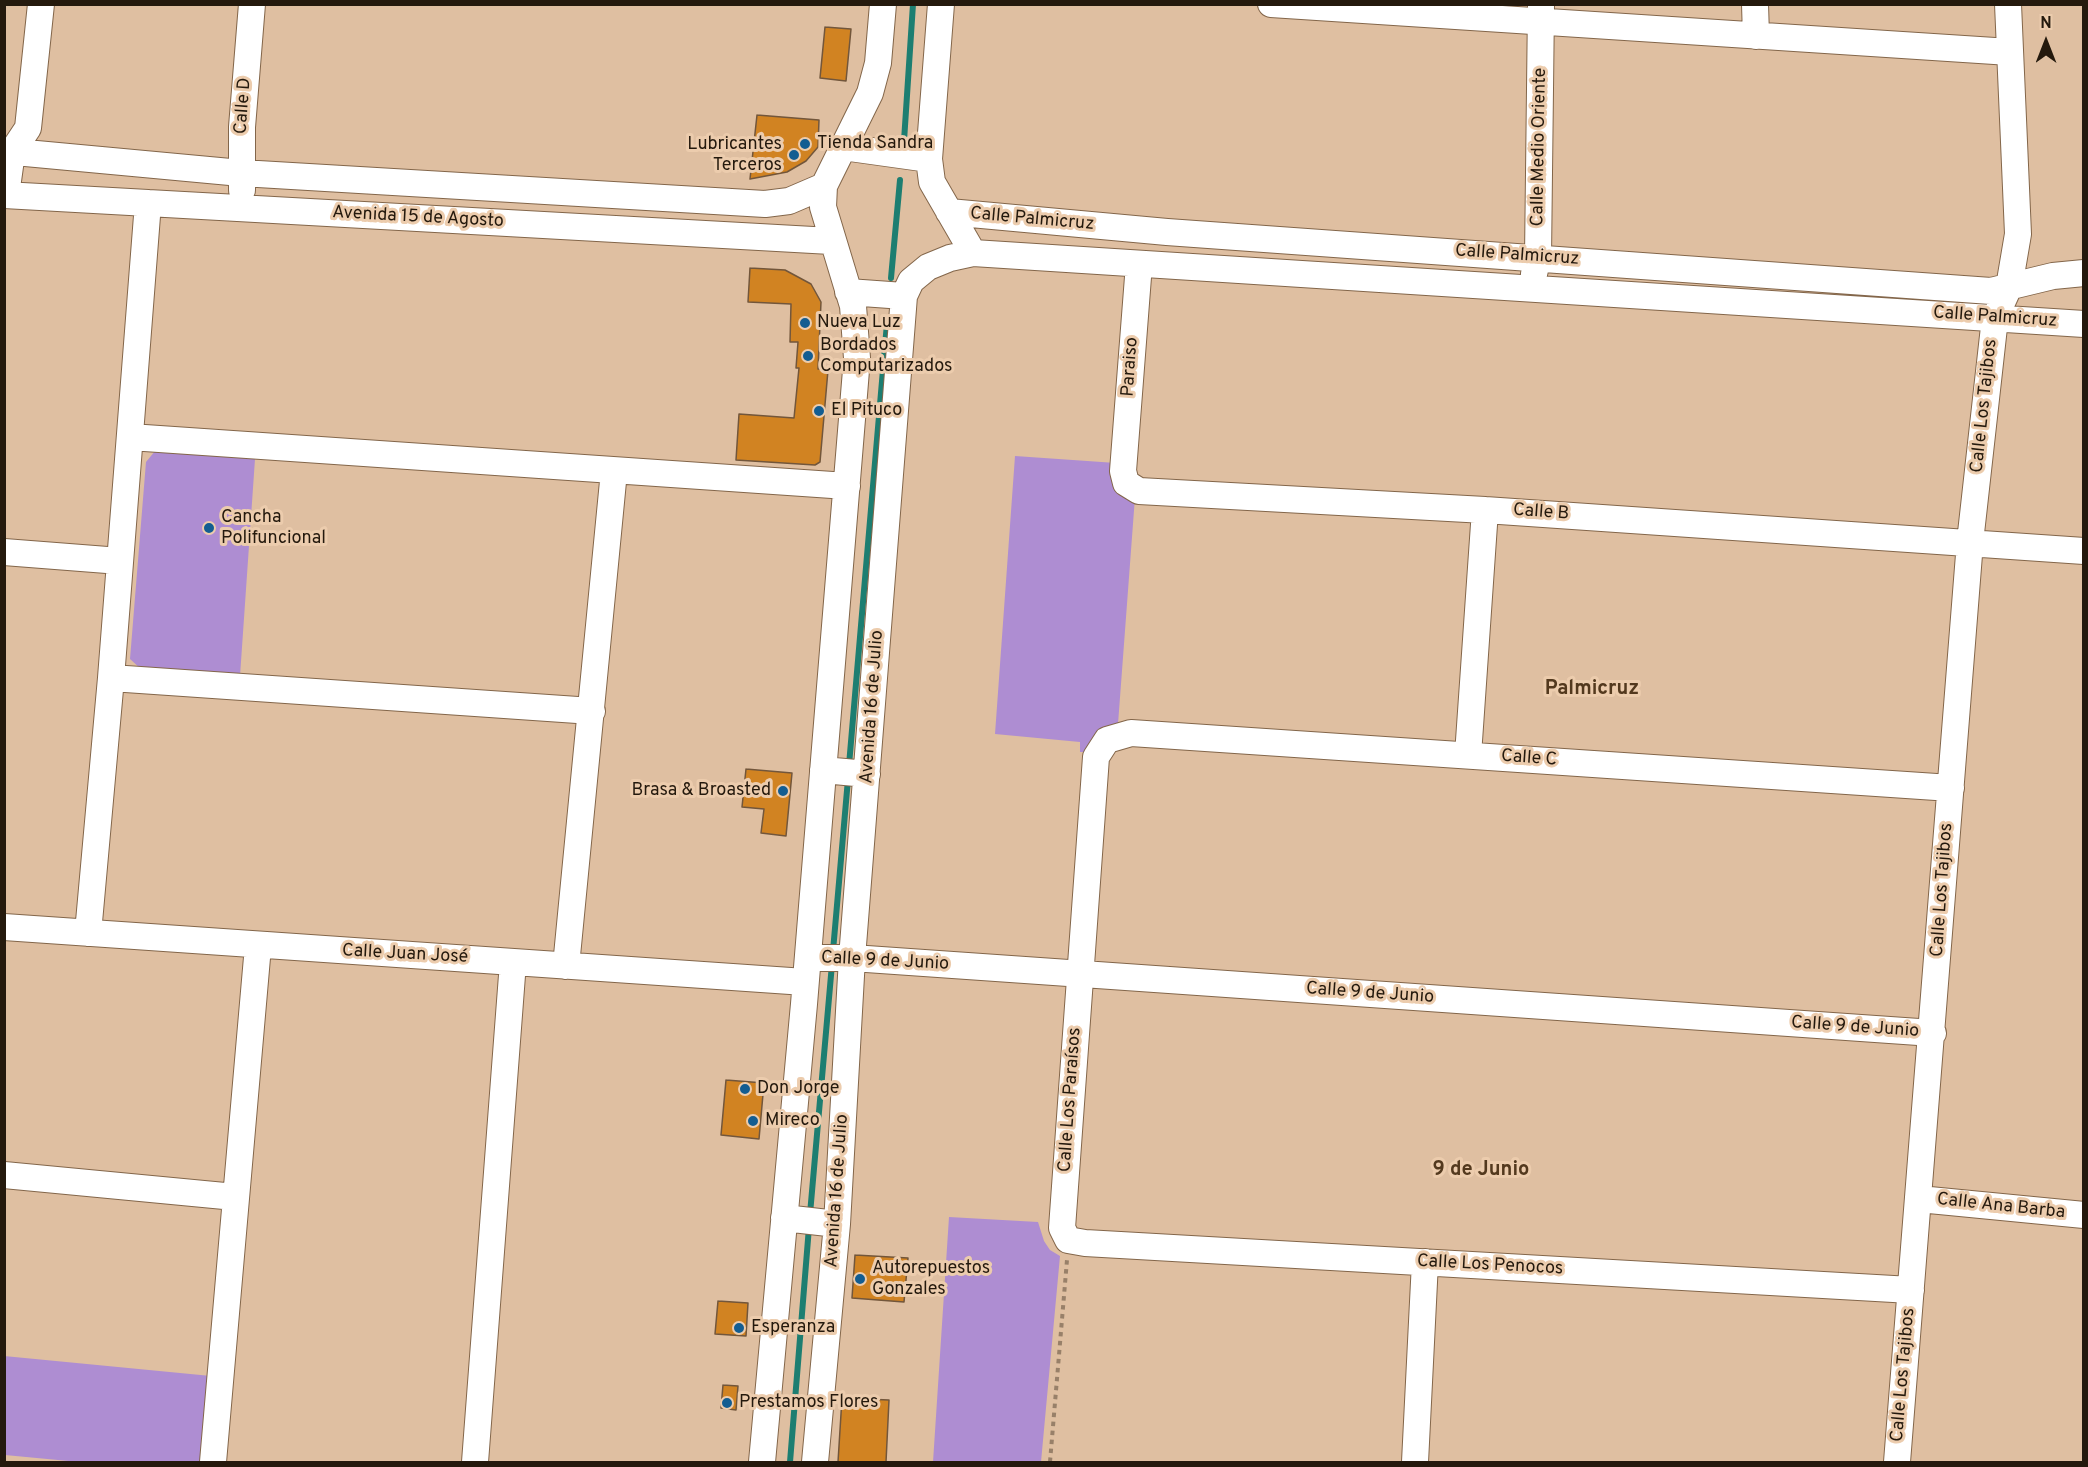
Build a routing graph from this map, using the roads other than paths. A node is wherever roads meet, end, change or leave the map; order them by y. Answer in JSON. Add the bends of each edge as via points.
{"nodes":[{"id":1,"x":41,"y":4,"type":"edge"},
{"id":2,"x":252,"y":4,"type":"edge"},
{"id":3,"x":883,"y":4,"type":"edge"},
{"id":4,"x":941,"y":4,"type":"edge"},
{"id":5,"x":1271,"y":4,"type":"edge"},
{"id":6,"x":1755,"y":4,"type":"edge"},
{"id":7,"x":2008,"y":4,"type":"edge"},
{"id":8,"x":1541,"y":13,"type":"edge"},
{"id":9,"x":1756,"y":36,"type":"junction"},
{"id":10,"x":2010,"y":52,"type":"junction"},
{"id":11,"x":843,"y":147,"type":"junction"},
{"id":12,"x":8,"y":152,"type":"edge"},
{"id":13,"x":921,"y":158,"type":"junction"},
{"id":14,"x":241,"y":173,"type":"junction"},
{"id":15,"x":824,"y":186,"type":"junction"},
{"id":16,"x":5,"y":195,"type":"edge"},
{"id":17,"x":148,"y":203,"type":"junction"},
{"id":18,"x":243,"y":208,"type":"junction"},
{"id":19,"x":949,"y":212,"type":"junction"},
{"id":20,"x":831,"y":242,"type":"junction"},
{"id":21,"x":973,"y":253,"type":"junction"},
{"id":22,"x":1538,"y":257,"type":"junction"},
{"id":23,"x":1139,"y":264,"type":"junction"},
{"id":24,"x":2084,"y":273,"type":"edge"},
{"id":25,"x":2009,"y":287,"type":"junction"},
{"id":26,"x":1530,"y":289,"type":"junction"},
{"id":27,"x":848,"y":292,"type":"junction"},
{"id":28,"x":893,"y":295,"type":"junction"},
{"id":29,"x":1995,"y":318,"type":"junction"},
{"id":30,"x":2084,"y":324,"type":"edge"},
{"id":31,"x":130,"y":437,"type":"junction"},
{"id":32,"x":614,"y":471,"type":"junction"},
{"id":33,"x":1123,"y":471,"type":"joint"},
{"id":34,"x":847,"y":486,"type":"junction"},
{"id":35,"x":1485,"y":510,"type":"junction"},
{"id":36,"x":1970,"y":542,"type":"junction"},
{"id":37,"x":2084,"y":551,"type":"edge"},
{"id":38,"x":4,"y":552,"type":"edge"},
{"id":39,"x":120,"y":561,"type":"junction"},
{"id":40,"x":111,"y":678,"type":"junction"},
{"id":41,"x":592,"y":711,"type":"junction"},
{"id":42,"x":1107,"y":740,"type":"joint"},
{"id":43,"x":1467,"y":755,"type":"junction"},
{"id":44,"x":846,"y":772,"type":"junction"},
{"id":45,"x":1951,"y":788,"type":"junction"},
{"id":46,"x":4,"y":927,"type":"edge"},
{"id":47,"x":88,"y":933,"type":"junction"},
{"id":48,"x":258,"y":946,"type":"junction"},
{"id":49,"x":513,"y":962,"type":"junction"},
{"id":50,"x":825,"y":963,"type":"junction"},
{"id":51,"x":566,"y":966,"type":"junction"},
{"id":52,"x":1080,"y":975,"type":"junction"},
{"id":53,"x":1933,"y":1033,"type":"junction"},
{"id":54,"x":4,"y":1175,"type":"edge"},
{"id":55,"x":235,"y":1197,"type":"junction"},
{"id":56,"x":1918,"y":1199,"type":"junction"},
{"id":57,"x":2084,"y":1215,"type":"edge"},
{"id":58,"x":810,"y":1221,"type":"junction"},
{"id":59,"x":1068,"y":1240,"type":"joint"},
{"id":60,"x":1425,"y":1262,"type":"junction"},
{"id":61,"x":1911,"y":1290,"type":"junction"},
{"id":62,"x":213,"y":1462,"type":"edge"},
{"id":63,"x":475,"y":1462,"type":"edge"},
{"id":64,"x":762,"y":1462,"type":"edge"},
{"id":65,"x":815,"y":1462,"type":"edge"},
{"id":66,"x":1414,"y":1462,"type":"edge"},
{"id":67,"x":1897,"y":1462,"type":"edge"}],
"edges":[{"from":1,"to":12,"type":"street","via":[[28,128]]},
{"from":2,"to":14,"type":"street","name":"Calle D"},
{"from":3,"to":11,"type":"street","name":"Avenida 16 de Julio","via":[[878,63],[870,93]]},
{"from":4,"to":13,"type":"street"},
{"from":5,"to":8,"type":"street"},
{"from":6,"to":9,"type":"street"},
{"from":7,"to":10,"type":"street","name":"Calle Los Tajibos"},
{"from":8,"to":9,"type":"street"},
{"from":8,"to":22,"type":"street","name":"Calle Medio Oriente"},
{"from":9,"to":10,"type":"street"},
{"from":10,"to":25,"type":"street","name":"Calle Los Tajibos","via":[[2018,234]]},
{"from":11,"to":13,"type":"street"},
{"from":11,"to":15,"type":"street","name":"Avenida 16 de Julio"},
{"from":12,"to":14,"type":"street","name":"Avenida 15 de Agosto"},
{"from":12,"to":16,"type":"street"},
{"from":13,"to":19,"type":"street"},
{"from":14,"to":15,"type":"street","name":"Avenida 15 de Agosto","via":[[765,204],[789,201]]},
{"from":14,"to":18,"type":"street","name":"Calle D"},
{"from":15,"to":20,"type":"street","name":"Avenida 16 de Julio","via":[[823,207]]},
{"from":16,"to":17,"type":"street","name":"Avenida 15 de Agosto"},
{"from":17,"to":18,"type":"street","name":"Avenida 15 de Agosto"},
{"from":17,"to":31,"type":"street"},
{"from":18,"to":20,"type":"street","name":"Avenida 15 de Agosto"},
{"from":19,"to":21,"type":"street"},
{"from":19,"to":22,"type":"street","name":"Calle Palmicruz","via":[[1167,232]]},
{"from":20,"to":27,"type":"street","name":"Avenida 16 de Julio"},
{"from":21,"to":23,"type":"street","name":"Calle Palmicruz"},
{"from":21,"to":28,"type":"street","via":[[928,267]]},
{"from":22,"to":25,"type":"street","name":"Calle Palmicruz","via":[[1991,291]]},
{"from":22,"to":26,"type":"street","name":"Calle Medio Oriente"},
{"from":23,"to":26,"type":"street","name":"Calle Palmicruz"},
{"from":23,"to":33,"type":"street","name":"Paraiso"},
{"from":24,"to":25,"type":"street","name":"Calle Palmicruz"},
{"from":25,"to":29,"type":"street","name":"Calle Los Tajibos"},
{"from":26,"to":29,"type":"street","name":"Calle Palmicruz"},
{"from":27,"to":28,"type":"street"},
{"from":27,"to":34,"type":"street","name":"Avenida 16 de Julio","via":[[853,306],[856,358]]},
{"from":28,"to":44,"type":"street","name":"Avenida 16 de Julio"},
{"from":29,"to":30,"type":"street","name":"Calle Palmicruz"},
{"from":29,"to":36,"type":"street","name":"Calle Los Tajibos"},
{"from":31,"to":32,"type":"street"},
{"from":31,"to":39,"type":"street"},
{"from":32,"to":34,"type":"street"},
{"from":32,"to":41,"type":"street"},
{"from":33,"to":35,"type":"street","name":"Calle B","via":[[1126,483],[1139,491]]},
{"from":34,"to":44,"type":"street","name":"Avenida 16 de Julio"},
{"from":35,"to":36,"type":"street","name":"Calle B"},
{"from":35,"to":43,"type":"street"},
{"from":36,"to":37,"type":"street","name":"Calle B"},
{"from":36,"to":45,"type":"street","name":"Calle Los Tajibos"},
{"from":38,"to":39,"type":"street"},
{"from":39,"to":40,"type":"street"},
{"from":40,"to":41,"type":"street"},
{"from":40,"to":47,"type":"street"},
{"from":41,"to":51,"type":"street"},
{"from":42,"to":43,"type":"street","name":"Calle C","via":[[1131,733]]},
{"from":42,"to":52,"type":"street","name":"Calle Los Paraísos","via":[[1096,757]]},
{"from":43,"to":45,"type":"street","name":"Calle C"},
{"from":44,"to":50,"type":"street","name":"Avenida 16 de Julio"},
{"from":44,"to":50,"type":"street","name":"Avenida 16 de Julio"},
{"from":45,"to":53,"type":"street","name":"Calle Los Tajibos"},
{"from":46,"to":47,"type":"street","name":"Calle Juan José"},
{"from":47,"to":48,"type":"street","name":"Calle Juan José"},
{"from":48,"to":49,"type":"street","name":"Calle Juan José"},
{"from":48,"to":55,"type":"street"},
{"from":49,"to":51,"type":"street","name":"Calle Juan José"},
{"from":49,"to":63,"type":"street"},
{"from":50,"to":51,"type":"street","name":"Calle Juan José"},
{"from":50,"to":52,"type":"street","name":"Calle 9 de Junio"},
{"from":50,"to":58,"type":"street","name":"Avenida 16 de Julio"},
{"from":50,"to":58,"type":"street","name":"Avenida 16 de Julio"},
{"from":52,"to":53,"type":"street","name":"Calle 9 de Junio"},
{"from":52,"to":59,"type":"street","name":"Calle Los Paraísos","via":[[1062,1228]]},
{"from":53,"to":56,"type":"street","name":"Calle Los Tajibos"},
{"from":54,"to":55,"type":"street"},
{"from":55,"to":62,"type":"street"},
{"from":56,"to":57,"type":"street","name":"Calle Ana Barba"},
{"from":56,"to":61,"type":"street","name":"Calle Los Tajibos"},
{"from":58,"to":64,"type":"street","name":"Avenida 16 de Julio"},
{"from":58,"to":65,"type":"street","name":"Avenida 16 de Julio"},
{"from":59,"to":60,"type":"street","name":"Calle Los Penocos"},
{"from":60,"to":61,"type":"street","name":"Calle Los Penocos"},
{"from":60,"to":66,"type":"street"},
{"from":61,"to":67,"type":"street","name":"Calle Los Tajibos"}]}
